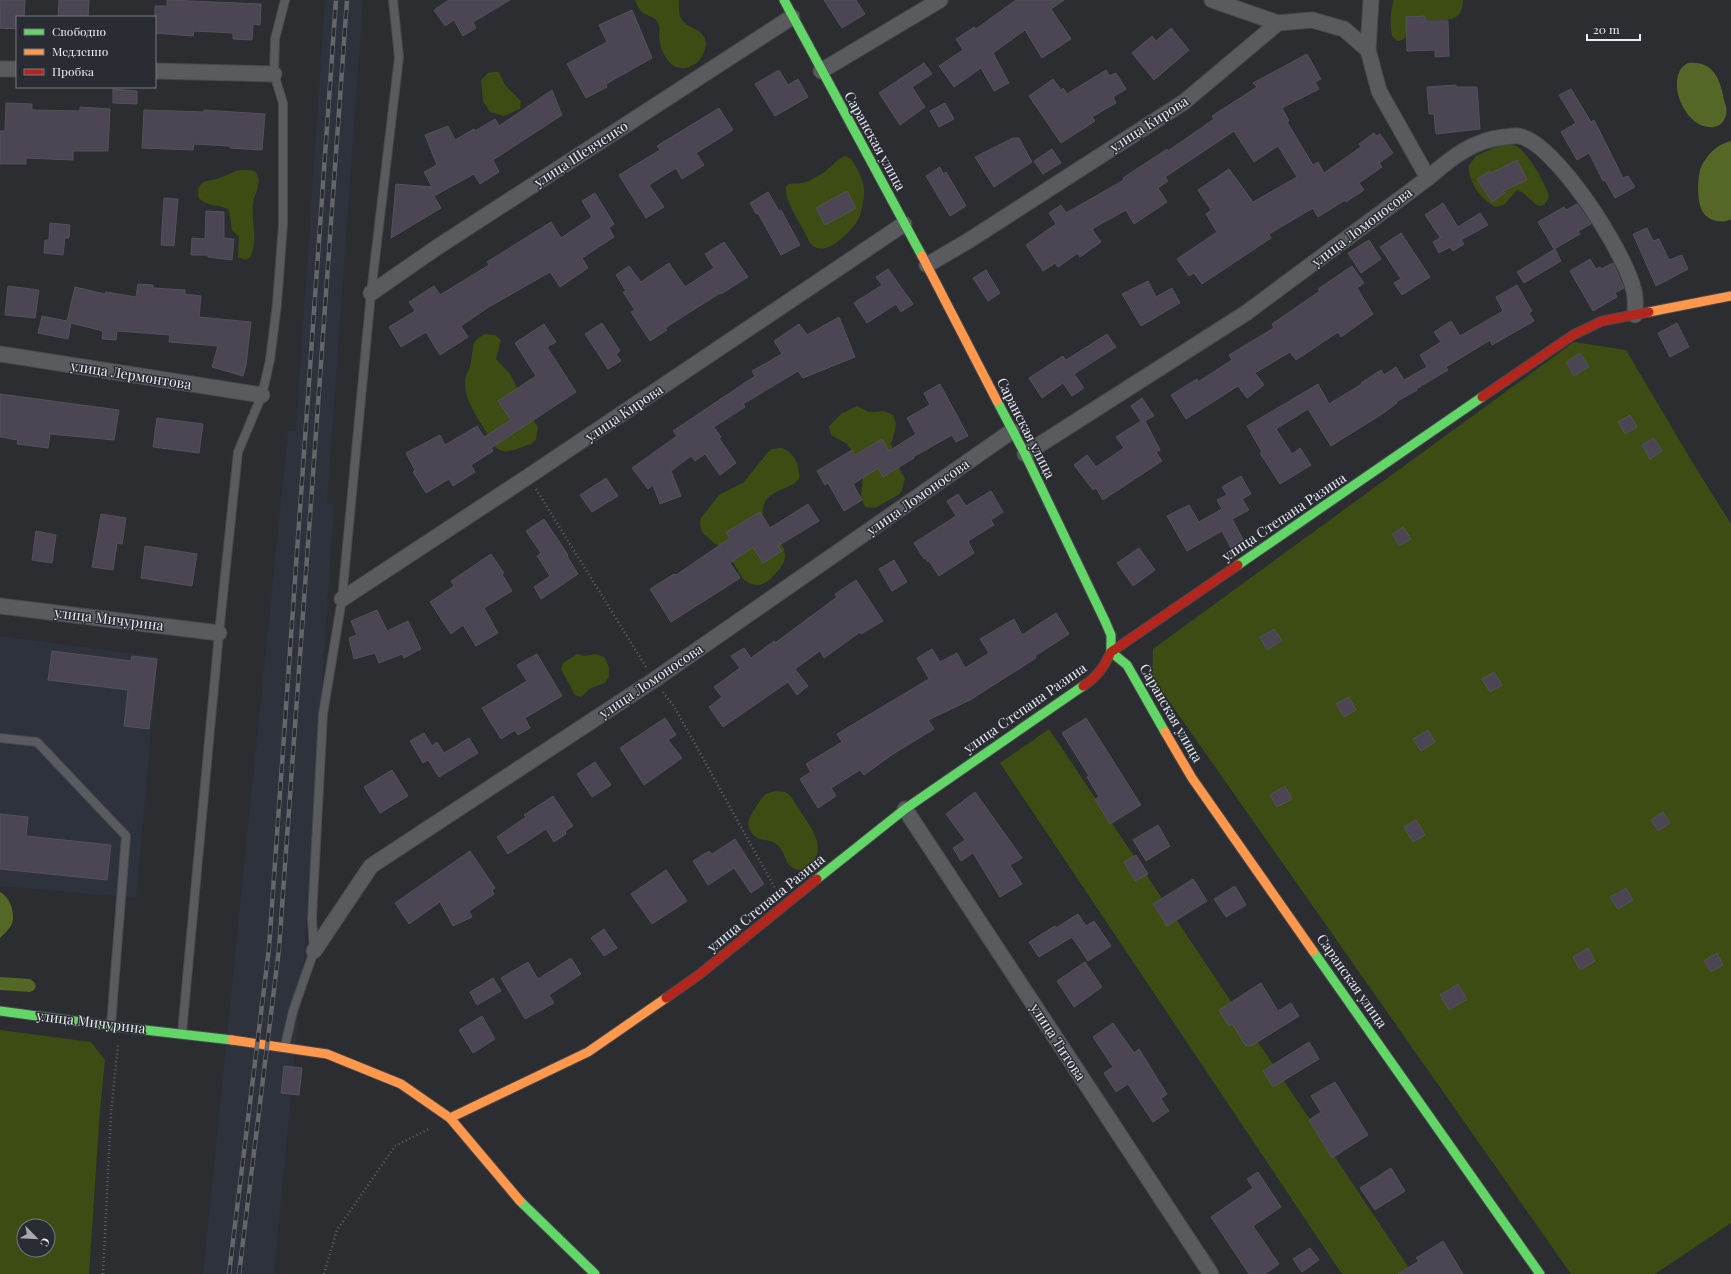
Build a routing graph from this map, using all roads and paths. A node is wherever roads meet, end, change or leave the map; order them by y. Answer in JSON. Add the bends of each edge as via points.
{"nodes":[{"id":1,"x":285,"y":0,"type":"edge"},
{"id":2,"x":393,"y":0,"type":"edge"},
{"id":3,"x":784,"y":0,"type":"edge"},
{"id":4,"x":940,"y":0,"type":"edge"},
{"id":5,"x":1212,"y":0,"type":"edge"},
{"id":6,"x":1371,"y":0,"type":"edge"},
{"id":7,"x":792,"y":17,"type":"junction"},
{"id":8,"x":1278,"y":23,"type":"junction"},
{"id":9,"x":1368,"y":50,"type":"junction"},
{"id":10,"x":0,"y":69,"type":"edge"},
{"id":11,"x":16,"y":69,"type":"edge"},
{"id":12,"x":821,"y":71,"type":"junction"},
{"id":13,"x":156,"y":72,"type":"edge"},
{"id":14,"x":274,"y":74,"type":"junction"},
{"id":15,"x":1428,"y":178,"type":"junction"},
{"id":16,"x":904,"y":224,"type":"junction"},
{"id":17,"x":927,"y":265,"type":"junction"},
{"id":18,"x":371,"y":293,"type":"junction"},
{"id":19,"x":1731,"y":296,"type":"edge"},
{"id":20,"x":1635,"y":315,"type":"junction"},
{"id":21,"x":0,"y":354,"type":"edge"},
{"id":22,"x":262,"y":395,"type":"junction"},
{"id":23,"x":1012,"y":431,"type":"junction"},
{"id":24,"x":1025,"y":454,"type":"junction"},
{"id":25,"x":342,"y":599,"type":"junction"},
{"id":26,"x":0,"y":606,"type":"edge"},
{"id":27,"x":218,"y":633,"type":"junction"},
{"id":28,"x":1111,"y":652,"type":"junction"},
{"id":29,"x":0,"y":738,"type":"edge"},
{"id":30,"x":905,"y":809,"type":"junction"},
{"id":31,"x":314,"y":952,"type":"junction"},
{"id":32,"x":0,"y":1011,"type":"edge"},
{"id":33,"x":115,"y":1026,"type":"junction"},
{"id":34,"x":182,"y":1032,"type":"junction"},
{"id":35,"x":285,"y":1047,"type":"junction"},
{"id":36,"x":450,"y":1118,"type":"junction"},
{"id":37,"x":103,"y":1274,"type":"edge"},
{"id":38,"x":324,"y":1274,"type":"edge"},
{"id":39,"x":595,"y":1274,"type":"edge"},
{"id":40,"x":1210,"y":1274,"type":"edge"},
{"id":41,"x":1540,"y":1274,"type":"edge"}],
"edges":[{"from":1,"to":14,"type":"lane","via":[[275,38]]},
{"from":2,"to":18,"type":"lane","via":[[399,57]]},
{"from":3,"to":7,"type":"street","name":"Саранская улица"},
{"from":4,"to":12,"type":"street"},
{"from":5,"to":8,"type":"street"},
{"from":6,"to":9,"type":"street"},
{"from":7,"to":12,"type":"street","name":"Саранская улица"},
{"from":7,"to":18,"type":"street","name":"улица Шевченко"},
{"from":8,"to":9,"type":"street","via":[[1312,20],[1344,28]]},
{"from":8,"to":17,"type":"street","name":"улица Кирова","via":[[1184,102]]},
{"from":9,"to":15,"type":"street","via":[[1379,91]]},
{"from":10,"to":11,"type":"street"},
{"from":12,"to":16,"type":"street","name":"Саранская улица"},
{"from":13,"to":14,"type":"street"},
{"from":14,"to":22,"type":"lane","via":[[283,103],[283,224],[277,304],[270,360]]},
{"from":15,"to":20,"type":"street","name":"улица Ломоносова","via":[[1451,158],[1479,142],[1519,136],[1533,143],[1560,167],[1580,190],[1603,225],[1628,272],[1634,291]]},
{"from":15,"to":24,"type":"street","name":"улица Ломоносова","via":[[1246,313]]},
{"from":16,"to":17,"type":"street","name":"Саранская улица"},
{"from":16,"to":25,"type":"street","name":"улица Кирова"},
{"from":17,"to":23,"type":"street","name":"Саранская улица"},
{"from":18,"to":25,"type":"lane"},
{"from":19,"to":20,"type":"street","name":"улица Степана Разина"},
{"from":20,"to":28,"type":"street","name":"улица Степана Разина","via":[[1602,321],[1574,335]]},
{"from":21,"to":22,"type":"street","name":"улица Лермонтова"},
{"from":22,"to":27,"type":"lane","via":[[238,452]]},
{"from":23,"to":24,"type":"street","name":"Саранская улица"},
{"from":23,"to":31,"type":"street","name":"улица Ломоносова","via":[[654,680],[371,866]]},
{"from":24,"to":28,"type":"street","name":"Саранская улица","via":[[1105,621],[1111,635]]},
{"from":25,"to":31,"type":"lane","via":[[323,714],[312,918]]},
{"from":26,"to":27,"type":"street","name":"улица Мичурина"},
{"from":27,"to":34,"type":"lane"},
{"from":28,"to":30,"type":"street","name":"улица Степана Разина","via":[[1094,679]]},
{"from":28,"to":41,"type":"street","name":"Саранская улица","via":[[1127,665],[1192,778]]},
{"from":29,"to":33,"type":"lane","via":[[38,742],[126,836]]},
{"from":30,"to":36,"type":"street","name":"улица Степана Разина","via":[[700,974],[588,1052]]},
{"from":30,"to":40,"type":"street","name":"улица Титова"},
{"from":31,"to":35,"type":"lane","via":[[293,1012]]},
{"from":32,"to":33,"type":"street","name":"улица Мичурина"},
{"from":33,"to":34,"type":"street","name":"улица Мичурина"},
{"from":33,"to":37,"type":"path"},
{"from":34,"to":35,"type":"street","name":"улица Мичурина"},
{"from":35,"to":36,"type":"street","name":"улица Мичурина","via":[[327,1054],[401,1084]]},
{"from":36,"to":38,"type":"path","via":[[395,1146],[338,1230]]},
{"from":36,"to":39,"type":"street","name":"улица Мичурина","via":[[516,1197]]}]}
